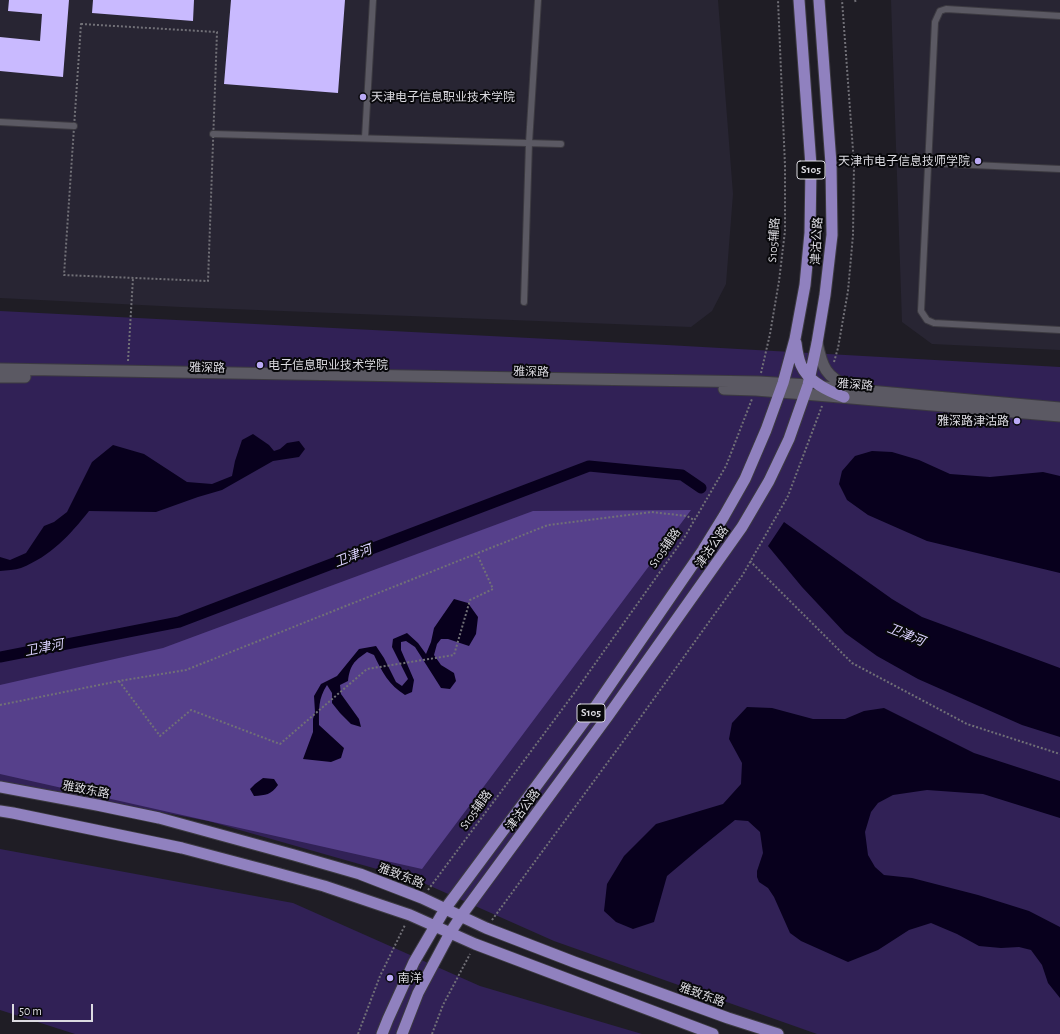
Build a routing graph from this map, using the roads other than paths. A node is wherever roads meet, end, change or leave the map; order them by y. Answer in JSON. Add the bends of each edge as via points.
{"nodes":[{"id":1,"x":373,"y":0,"type":"edge"},
{"id":2,"x":538,"y":0,"type":"edge"},
{"id":3,"x":799,"y":0,"type":"edge"},
{"id":4,"x":819,"y":0,"type":"edge"},
{"id":5,"x":1060,"y":16,"type":"edge"},
{"id":6,"x":0,"y":122,"type":"edge"},
{"id":7,"x":74,"y":126,"type":"road end"},
{"id":8,"x":213,"y":134,"type":"road end"},
{"id":9,"x":365,"y":138,"type":"junction"},
{"id":10,"x":529,"y":143,"type":"junction"},
{"id":11,"x":561,"y":144,"type":"dead end"},
{"id":12,"x":928,"y":162,"type":"junction"},
{"id":13,"x":1060,"y":169,"type":"edge"},
{"id":14,"x":524,"y":302,"type":"dead end"},
{"id":15,"x":1060,"y":330,"type":"edge"},
{"id":16,"x":795,"y":339,"type":"junction"},
{"id":17,"x":817,"y":343,"type":"junction"},
{"id":18,"x":0,"y":369,"type":"edge"},
{"id":19,"x":0,"y":377,"type":"edge"},
{"id":20,"x":807,"y":385,"type":"junction"},
{"id":21,"x":757,"y":386,"type":"junction"},
{"id":22,"x":822,"y":387,"type":"junction"},
{"id":23,"x":782,"y":388,"type":"junction"},
{"id":24,"x":855,"y":390,"type":"junction"},
{"id":25,"x":844,"y":397,"type":"junction"},
{"id":26,"x":1060,"y":408,"type":"edge"},
{"id":27,"x":1060,"y":416,"type":"edge"},
{"id":28,"x":0,"y":787,"type":"edge"},
{"id":29,"x":0,"y":812,"type":"edge"},
{"id":30,"x":445,"y":909,"type":"junction"},
{"id":31,"x":461,"y":916,"type":"junction"},
{"id":32,"x":434,"y":926,"type":"junction"},
{"id":33,"x":450,"y":933,"type":"junction"},
{"id":34,"x":382,"y":1034,"type":"edge"},
{"id":35,"x":402,"y":1034,"type":"edge"},
{"id":36,"x":714,"y":1034,"type":"edge"},
{"id":37,"x":778,"y":1034,"type":"edge"}],
"edges":[{"from":1,"to":9,"type":"lane"},
{"from":2,"to":10,"type":"lane"},
{"from":3,"to":16,"type":"main road","name":"津沽公路","number":"S105","via":[[811,166],[810,233],[805,285]]},
{"from":4,"to":17,"type":"main road","name":"津沽公路","number":"S105","via":[[831,164],[832,235],[826,295]]},
{"from":5,"to":12,"type":"lane","via":[[940,11],[935,22]]},
{"from":6,"to":7,"type":"lane"},
{"from":8,"to":9,"type":"lane"},
{"from":9,"to":10,"type":"lane"},
{"from":10,"to":11,"type":"lane"},
{"from":10,"to":14,"type":"lane"},
{"from":12,"to":13,"type":"lane"},
{"from":12,"to":15,"type":"lane","via":[[921,311],[927,320],[934,323]]},
{"from":16,"to":20,"type":"main road"},
{"from":16,"to":23,"type":"main road","name":"津沽公路","number":"S105"},
{"from":17,"to":20,"type":"main road","name":"津沽公路","number":"S105"},
{"from":17,"to":24,"type":"street","via":[[820,359],[831,376]]},
{"from":18,"to":21,"type":"street","name":"雅深路"},
{"from":19,"to":21,"type":"street","name":"雅深路"},
{"from":20,"to":22,"type":"street","name":"雅深路"},
{"from":20,"to":23,"type":"street","name":"雅深路"},
{"from":20,"to":25,"type":"street","name":"雅深路"},
{"from":20,"to":31,"type":"main road","name":"津沽公路","number":"S105","via":[[786,446],[742,527],[608,716]]},
{"from":21,"to":23,"type":"street","name":"雅深路"},
{"from":22,"to":24,"type":"street","name":"雅深路"},
{"from":22,"to":25,"type":"main road"},
{"from":23,"to":30,"type":"main road","name":"津沽公路","number":"S105","via":[[744,479],[724,516],[595,707]]},
{"from":24,"to":26,"type":"street","name":"雅深路"},
{"from":25,"to":27,"type":"street","name":"雅深路"},
{"from":28,"to":30,"type":"main road","name":"雅致东路","via":[[160,818],[286,852],[360,874]]},
{"from":29,"to":32,"type":"main road","via":[[182,848],[324,886],[410,915]]},
{"from":30,"to":31,"type":"main road","name":"雅致东路"},
{"from":30,"to":32,"type":"main road","name":"津沽公路","number":"S105"},
{"from":31,"to":33,"type":"main road","name":"津沽公路","number":"S105"},
{"from":31,"to":37,"type":"main road","name":"雅致东路","via":[[574,962]]},
{"from":32,"to":33,"type":"main road"},
{"from":32,"to":34,"type":"main road","name":"津沽公路","number":"S105","via":[[411,969]]},
{"from":33,"to":35,"type":"main road","name":"津沽公路","number":"S105","via":[[418,993]]},
{"from":33,"to":36,"type":"main road"}]}
